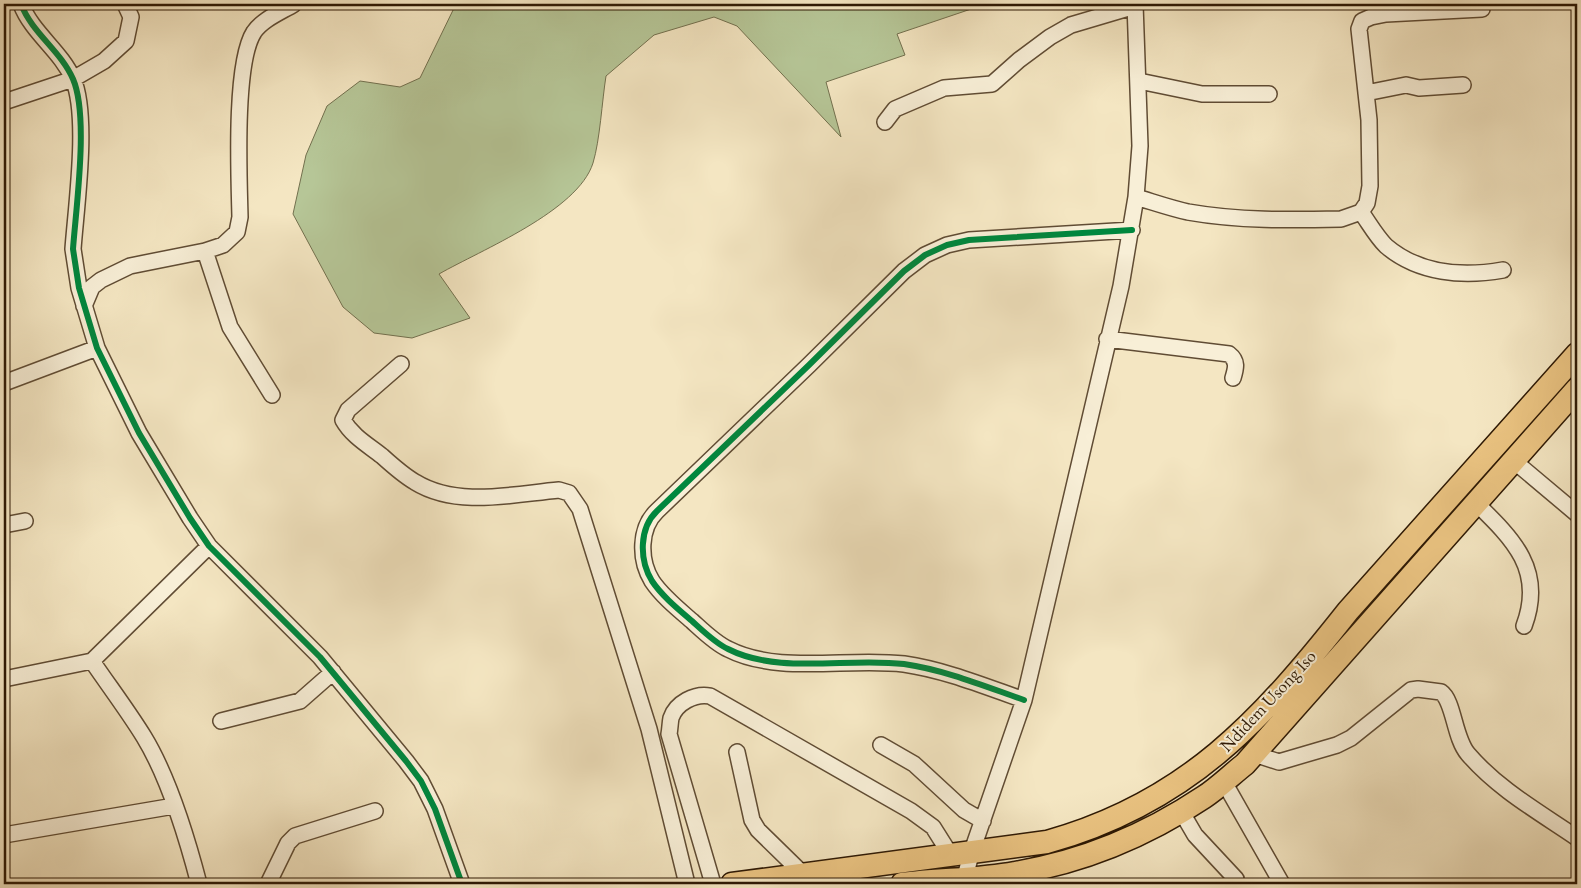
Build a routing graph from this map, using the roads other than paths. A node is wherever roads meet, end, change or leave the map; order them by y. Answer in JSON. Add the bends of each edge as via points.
{"nodes":[{"id":1,"x":21,"y":4,"type":"edge"},
{"id":2,"x":125,"y":4,"type":"edge"},
{"id":3,"x":294,"y":4,"type":"edge"},
{"id":4,"x":1135,"y":5,"type":"edge"},
{"id":5,"x":1482,"y":9,"type":"dead end"},
{"id":6,"x":73,"y":79,"type":"junction"},
{"id":7,"x":1139,"y":81,"type":"junction"},
{"id":8,"x":1463,"y":85,"type":"dead end"},
{"id":9,"x":1366,"y":93,"type":"junction"},
{"id":10,"x":1269,"y":94,"type":"dead end"},
{"id":11,"x":4,"y":102,"type":"edge"},
{"id":12,"x":885,"y":122,"type":"dead end"},
{"id":13,"x":1136,"y":197,"type":"junction"},
{"id":14,"x":1361,"y":212,"type":"junction"},
{"id":15,"x":1132,"y":230,"type":"junction"},
{"id":16,"x":205,"y":251,"type":"junction"},
{"id":17,"x":1503,"y":270,"type":"dead end"},
{"id":18,"x":84,"y":306,"type":"junction"},
{"id":19,"x":1107,"y":339,"type":"junction"},
{"id":20,"x":97,"y":348,"type":"junction"},
{"id":21,"x":1577,"y":354,"type":"edge"},
{"id":22,"x":401,"y":364,"type":"dead end"},
{"id":23,"x":1233,"y":378,"type":"dead end"},
{"id":24,"x":4,"y":382,"type":"edge"},
{"id":25,"x":1577,"y":389,"type":"edge"},
{"id":26,"x":272,"y":395,"type":"dead end"},
{"id":27,"x":1514,"y":461,"type":"junction"},
{"id":28,"x":1476,"y":503,"type":"junction"},
{"id":29,"x":1577,"y":514,"type":"edge"},
{"id":30,"x":25,"y":521,"type":"dead end"},
{"id":31,"x":4,"y":525,"type":"edge"},
{"id":32,"x":209,"y":546,"type":"junction"},
{"id":33,"x":1524,"y":626,"type":"dead end"},
{"id":34,"x":92,"y":661,"type":"junction"},
{"id":35,"x":333,"y":672,"type":"junction"},
{"id":36,"x":4,"y":679,"type":"edge"},
{"id":37,"x":1024,"y":700,"type":"junction"},
{"id":38,"x":221,"y":721,"type":"dead end"},
{"id":39,"x":881,"y":744,"type":"dead end"},
{"id":40,"x":738,"y":752,"type":"dead end"},
{"id":41,"x":1254,"y":754,"type":"junction"},
{"id":42,"x":1224,"y":782,"type":"junction"},
{"id":43,"x":174,"y":806,"type":"junction"},
{"id":44,"x":375,"y":811,"type":"dead end"},
{"id":45,"x":1181,"y":811,"type":"junction"},
{"id":46,"x":983,"y":821,"type":"junction"},
{"id":47,"x":4,"y":835,"type":"edge"},
{"id":48,"x":1577,"y":838,"type":"edge"},
{"id":49,"x":961,"y":853,"type":"junction"},
{"id":50,"x":803,"y":874,"type":"junction"},
{"id":51,"x":1236,"y":879,"type":"dead end"},
{"id":52,"x":964,"y":881,"type":"edge"},
{"id":53,"x":199,"y":884,"type":"edge"},
{"id":54,"x":268,"y":884,"type":"edge"},
{"id":55,"x":462,"y":884,"type":"edge"},
{"id":56,"x":687,"y":884,"type":"edge"},
{"id":57,"x":713,"y":884,"type":"edge"},
{"id":58,"x":732,"y":884,"type":"edge"},
{"id":59,"x":902,"y":884,"type":"edge"},
{"id":60,"x":1282,"y":884,"type":"edge"}],
"edges":[{"from":1,"to":6,"type":"street","via":[[35,29]]},
{"from":2,"to":6,"type":"street","via":[[131,18],[126,41],[104,61]]},
{"from":3,"to":16,"type":"street","via":[[260,25],[248,44],[243,61],[240,104],[239,224],[232,239]]},
{"from":4,"to":7,"type":"street"},
{"from":4,"to":12,"type":"street","via":[[1089,18],[1050,37],[992,84],[944,88],[895,109]]},
{"from":5,"to":9,"type":"street","via":[[1386,14],[1365,19],[1359,29]]},
{"from":6,"to":11,"type":"street"},
{"from":6,"to":18,"type":"street","via":[[79,110],[80,145],[72,249]]},
{"from":7,"to":10,"type":"street","via":[[1202,94]]},
{"from":7,"to":13,"type":"street","via":[[1140,146]]},
{"from":8,"to":9,"type":"street","via":[[1419,88],[1406,85]]},
{"from":9,"to":14,"type":"street","via":[[1370,186],[1367,203]]},
{"from":13,"to":14,"type":"street","via":[[1186,212],[1264,220],[1341,219]]},
{"from":13,"to":15,"type":"street"},
{"from":14,"to":17,"type":"street","via":[[1386,245],[1413,264],[1471,274]]},
{"from":15,"to":19,"type":"street"},
{"from":15,"to":37,"type":"street","via":[[969,240],[925,255],[904,271],[648,519],[644,531],[644,562],[652,580],[673,604],[728,649],[763,660],[808,664],[903,664],[937,670]]},
{"from":16,"to":18,"type":"street","via":[[139,264],[113,274],[92,287]]},
{"from":16,"to":26,"type":"street","via":[[230,327]]},
{"from":18,"to":20,"type":"street"},
{"from":19,"to":23,"type":"street","via":[[1229,354],[1236,366]]},
{"from":19,"to":37,"type":"street"},
{"from":20,"to":24,"type":"street"},
{"from":20,"to":32,"type":"street","via":[[139,433]]},
{"from":21,"to":49,"type":"highway","name":"Ndidem Usong Iso","via":[[1348,611],[1314,654],[1254,721],[1219,754],[1191,776],[1151,800],[1086,831],[1047,842]]},
{"from":22,"to":56,"type":"street","via":[[348,410],[343,420],[348,430],[394,468],[416,483],[458,497],[559,490],[569,493],[580,509],[649,729]]},
{"from":25,"to":27,"type":"highway","name":"Ndidem Usong Iso"},
{"from":27,"to":28,"type":"highway","name":"Ndidem Usong Iso"},
{"from":27,"to":29,"type":"street"},
{"from":28,"to":33,"type":"street","via":[[1519,549],[1525,562],[1530,604]]},
{"from":28,"to":41,"type":"highway","name":"Ndidem Usong Iso"},
{"from":30,"to":31,"type":"street"},
{"from":32,"to":34,"type":"street"},
{"from":32,"to":35,"type":"street"},
{"from":34,"to":36,"type":"street"},
{"from":34,"to":43,"type":"street","via":[[144,737],[160,766]]},
{"from":35,"to":38,"type":"street","via":[[300,701]]},
{"from":35,"to":55,"type":"street","via":[[421,781],[435,809]]},
{"from":37,"to":46,"type":"street"},
{"from":39,"to":46,"type":"street","via":[[914,764],[964,810]]},
{"from":40,"to":50,"type":"street","via":[[752,820],[758,830]]},
{"from":41,"to":42,"type":"highway","name":"Ndidem Usong Iso"},
{"from":41,"to":48,"type":"street","via":[[1279,762],[1295,759],[1351,738],[1411,690],[1441,692],[1447,697],[1459,738],[1467,752],[1497,784]]},
{"from":42,"to":45,"type":"highway","name":"Ndidem Usong Iso"},
{"from":42,"to":60,"type":"street"},
{"from":43,"to":47,"type":"street"},
{"from":43,"to":53,"type":"street"},
{"from":44,"to":54,"type":"street","via":[[295,836],[288,843]]},
{"from":45,"to":51,"type":"street","via":[[1195,835]]},
{"from":45,"to":52,"type":"highway","name":"Ndidem Usong Iso","via":[[1144,832],[1060,863]]},
{"from":46,"to":49,"type":"street"},
{"from":49,"to":50,"type":"highway","name":"Ndidem Usong Iso"},
{"from":49,"to":52,"type":"street"},
{"from":49,"to":57,"type":"street","via":[[912,811],[710,696],[697,695],[672,716],[669,734]]},
{"from":50,"to":58,"type":"highway","name":"Ndidem Usong Iso"},
{"from":52,"to":59,"type":"highway","name":"Ndidem Usong Iso"}]}
